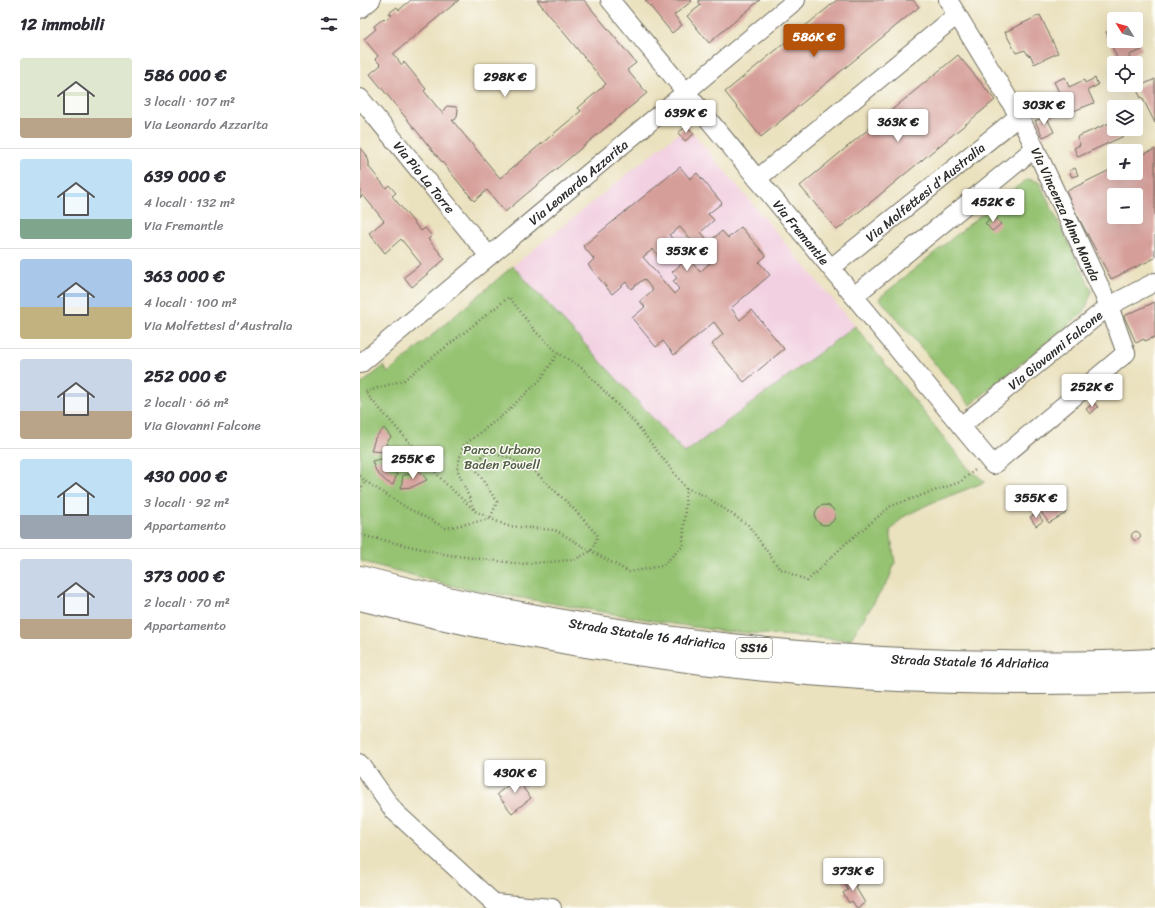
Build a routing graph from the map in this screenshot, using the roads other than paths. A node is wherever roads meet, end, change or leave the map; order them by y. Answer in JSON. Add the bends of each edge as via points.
{"nodes":[{"id":1,"x":371,"y":0,"type":"edge"},
{"id":2,"x":610,"y":0,"type":"edge"},
{"id":3,"x":796,"y":0,"type":"edge"},
{"id":4,"x":953,"y":7,"type":"edge"},
{"id":5,"x":360,"y":9,"type":"edge"},
{"id":6,"x":686,"y":92,"type":"junction"},
{"id":7,"x":360,"y":98,"type":"edge"},
{"id":8,"x":1019,"y":116,"type":"junction"},
{"id":9,"x":1035,"y":148,"type":"junction"},
{"id":10,"x":757,"y":179,"type":"junction"},
{"id":11,"x":489,"y":256,"type":"junction"},
{"id":12,"x":831,"y":268,"type":"junction"},
{"id":13,"x":1155,"y":282,"type":"edge"},
{"id":14,"x":854,"y":296,"type":"junction"},
{"id":15,"x":1109,"y":306,"type":"junction"},
{"id":16,"x":360,"y":364,"type":"edge"},
{"id":17,"x":961,"y":426,"type":"junction"},
{"id":18,"x":990,"y":462,"type":"joint"},
{"id":19,"x":360,"y":577,"type":"edge"},
{"id":20,"x":360,"y":599,"type":"edge"},
{"id":21,"x":1155,"y":660,"type":"edge"},
{"id":22,"x":1155,"y":681,"type":"edge"},
{"id":23,"x":1085,"y":683,"type":"junction"},
{"id":24,"x":1155,"y":688,"type":"edge"},
{"id":25,"x":360,"y":763,"type":"edge"},
{"id":26,"x":552,"y":908,"type":"edge"}],
"edges":[{"from":1,"to":5,"type":"street"},
{"from":2,"to":6,"type":"street","name":"Via Fremantle"},
{"from":3,"to":6,"type":"street","name":"Via Leonardo Azzarita"},
{"from":4,"to":8,"type":"street","name":"Via Vincenza Alma Monda"},
{"from":4,"to":10,"type":"street"},
{"from":6,"to":10,"type":"street","name":"Via Fremantle"},
{"from":6,"to":11,"type":"street","name":"Via Leonardo Azzarita"},
{"from":7,"to":11,"type":"street","name":"Via Pio La Torre"},
{"from":8,"to":9,"type":"street","name":"Via Vincenza Alma Monda"},
{"from":8,"to":12,"type":"street","name":"Via Molfettesi d'Australia"},
{"from":9,"to":14,"type":"street"},
{"from":9,"to":15,"type":"street","name":"Via Vincenza Alma Monda"},
{"from":10,"to":12,"type":"street","name":"Via Fremantle"},
{"from":11,"to":16,"type":"street","name":"Via Leonardo Azzarita"},
{"from":12,"to":14,"type":"street","name":"Via Fremantle"},
{"from":13,"to":15,"type":"street","name":"Via Giovanni Falcone"},
{"from":14,"to":17,"type":"street","name":"Via Fremantle"},
{"from":15,"to":17,"type":"street","name":"Via Giovanni Falcone"},
{"from":15,"to":18,"type":"street","name":"Via Vincenza Alma Monda","via":[[1126,353]]},
{"from":17,"to":18,"type":"street","name":"Via Fremantle"},
{"from":19,"to":21,"type":"highway","name":"Strada Statale 16 Adriatica","number":"SS16","via":[[467,603],[541,617],[635,633],[754,648],[972,662],[1040,664]]},
{"from":20,"to":23,"type":"highway","name":"Strada Statale 16 Adriatica","number":"SS16","via":[[535,637],[705,663],[861,678],[967,683]]},
{"from":22,"to":23,"type":"highway","name":"Strada Statale 16 Adriatica","number":"SS16"},
{"from":23,"to":24,"type":"highway"},
{"from":25,"to":26,"type":"street","via":[[394,811],[494,903]]}]}
